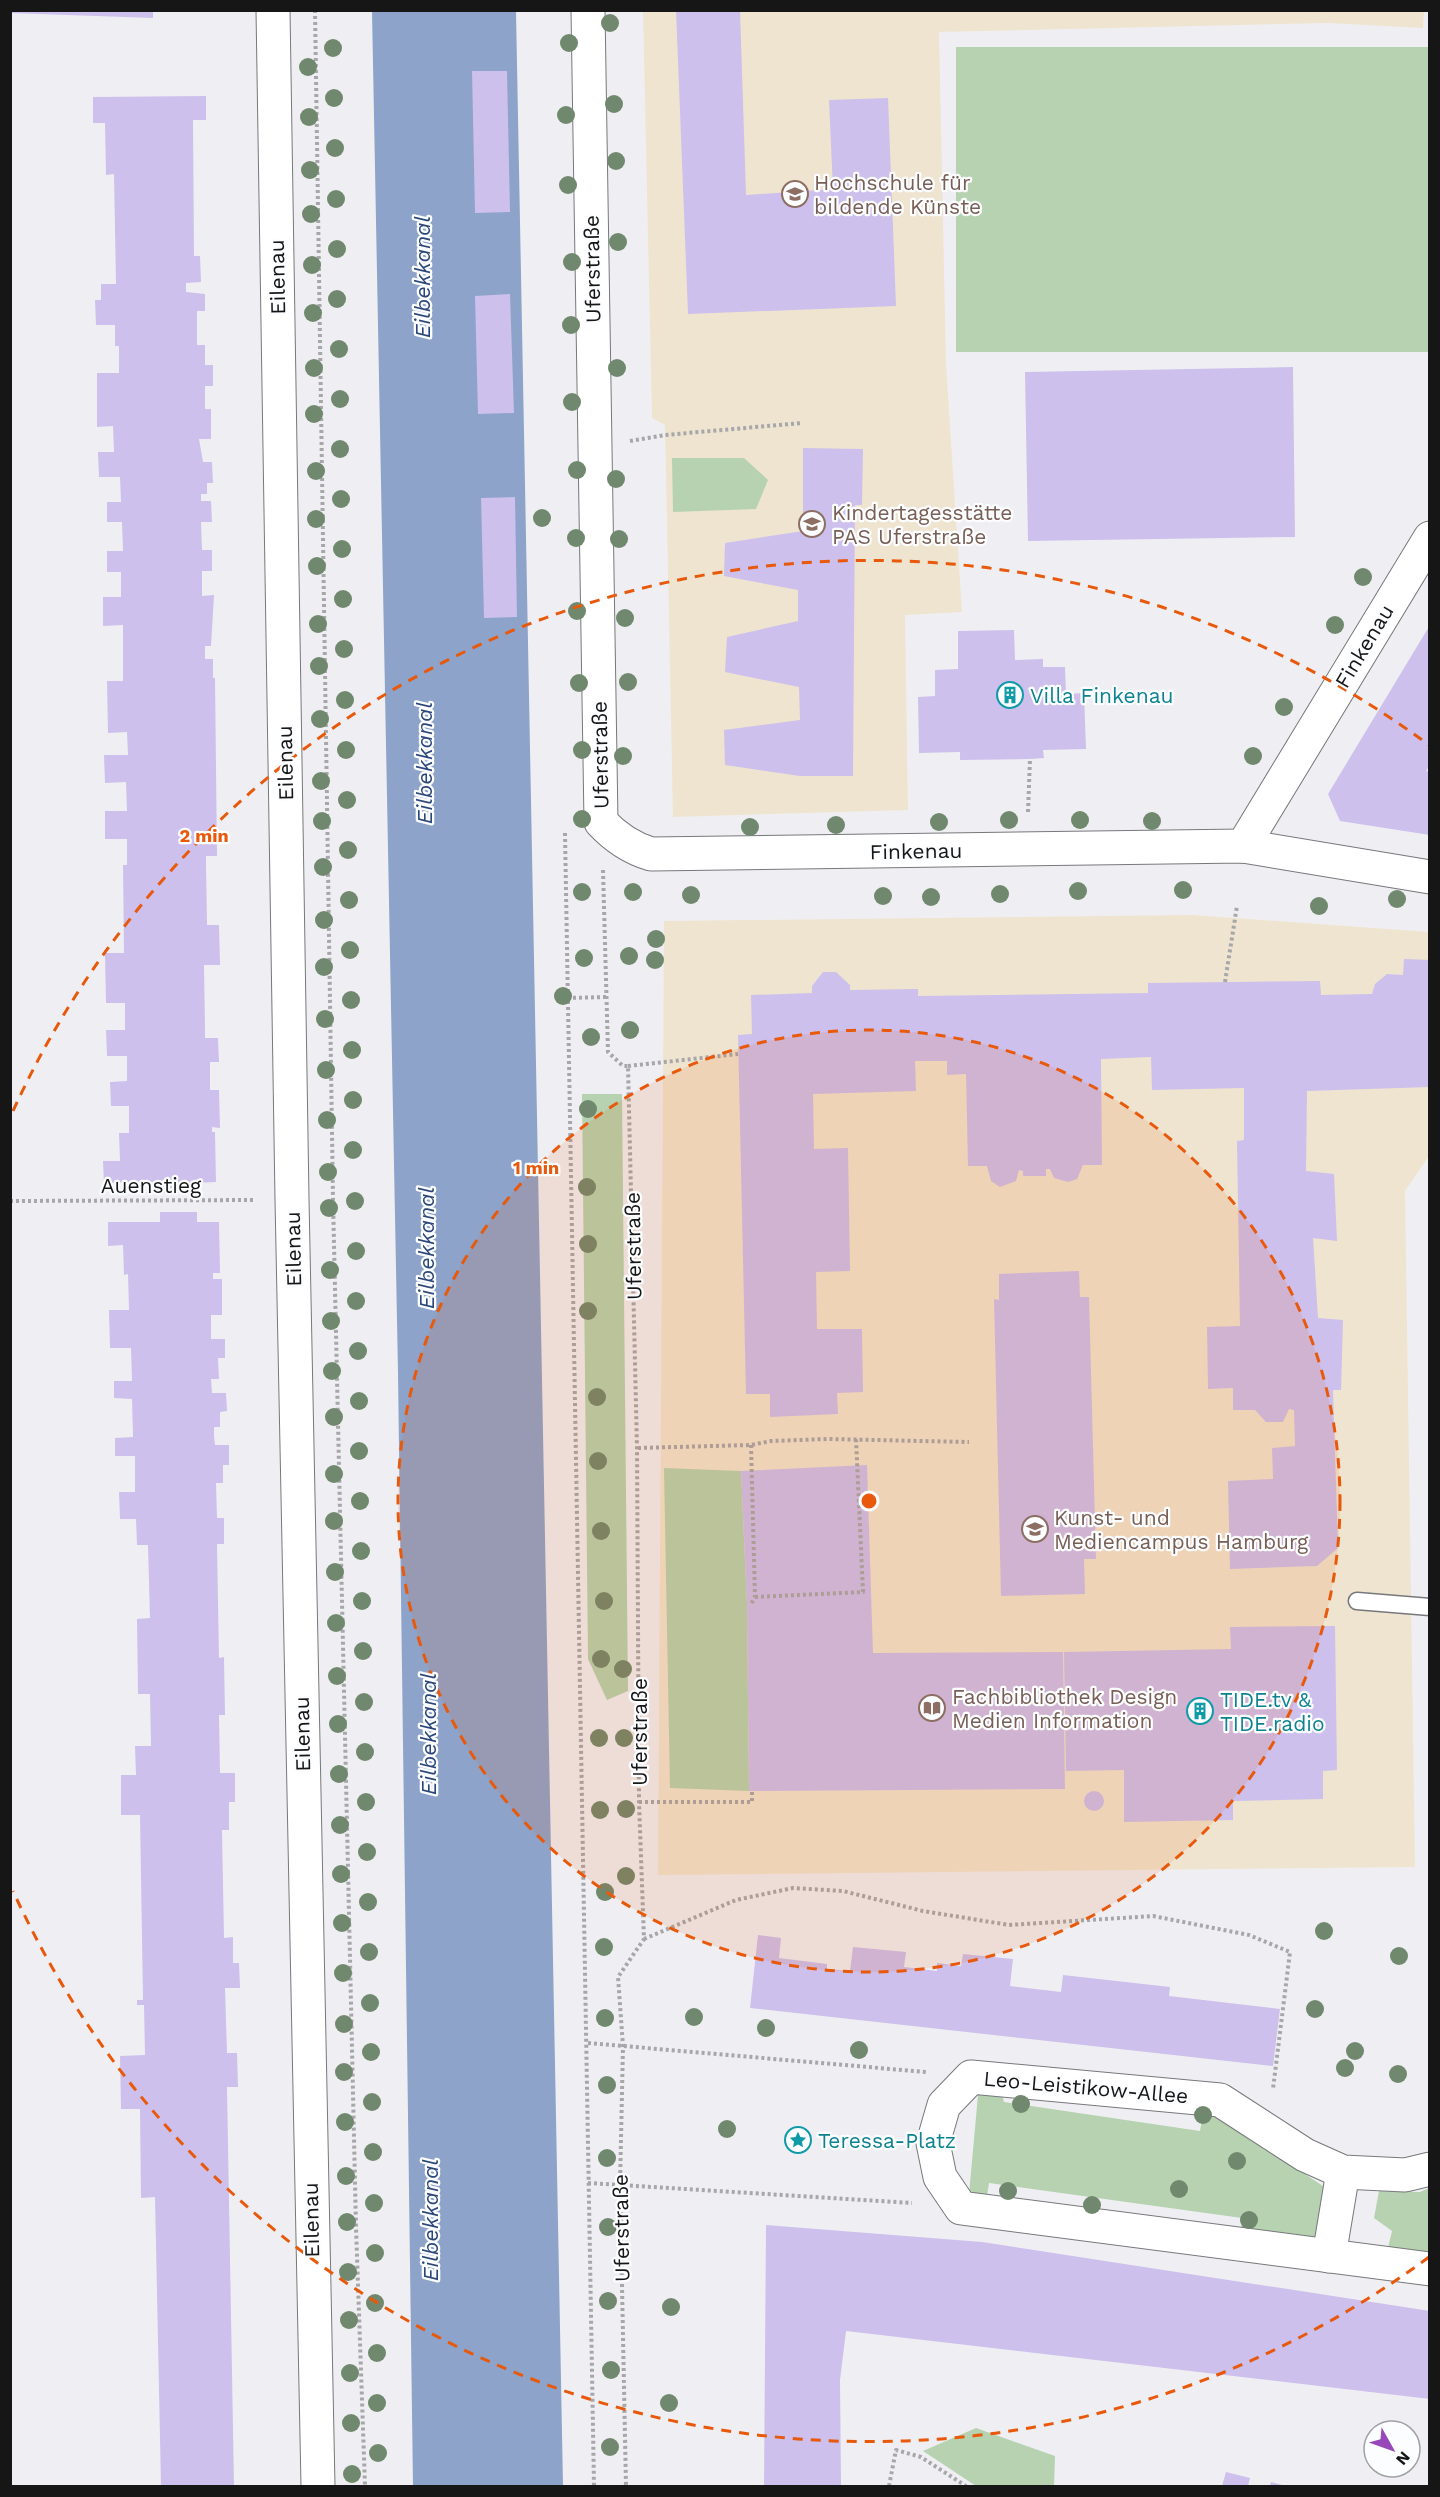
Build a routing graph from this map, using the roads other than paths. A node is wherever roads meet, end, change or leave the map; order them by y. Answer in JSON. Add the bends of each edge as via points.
{"nodes":[{"id":1,"x":273,"y":10,"type":"edge"},
{"id":2,"x":588,"y":10,"type":"edge"},
{"id":3,"x":1430,"y":538,"type":"edge"},
{"id":4,"x":601,"y":822,"type":"joint"},
{"id":5,"x":1243,"y":846,"type":"junction"},
{"id":6,"x":1430,"y":877,"type":"edge"},
{"id":7,"x":1357,"y":1601,"type":"dead end"},
{"id":8,"x":1430,"y":1608,"type":"edge"},
{"id":9,"x":1430,"y":2169,"type":"edge"},
{"id":10,"x":1343,"y":2172,"type":"junction"},
{"id":11,"x":1329,"y":2256,"type":"junction"},
{"id":12,"x":1430,"y":2269,"type":"edge"},
{"id":13,"x":318,"y":2487,"type":"edge"}],
"edges":[{"from":1,"to":13,"type":"street","name":"Eilenau"},
{"from":2,"to":4,"type":"street","name":"Uferstraße"},
{"from":3,"to":5,"type":"street","name":"Finkenau"},
{"from":4,"to":5,"type":"street","name":"Finkenau","via":[[623,841],[651,854]]},
{"from":5,"to":6,"type":"street","name":"Finkenau"},
{"from":7,"to":8,"type":"lane"},
{"from":9,"to":10,"type":"street","name":"Leo-Leistikow-Allee","via":[[1404,2175]]},
{"from":10,"to":11,"type":"street"},
{"from":10,"to":11,"type":"street","name":"Leo-Leistikow-Allee","via":[[1305,2156],[1220,2100],[971,2077],[944,2105],[933,2143],[939,2177],[961,2208]]},
{"from":11,"to":12,"type":"street"}]}
